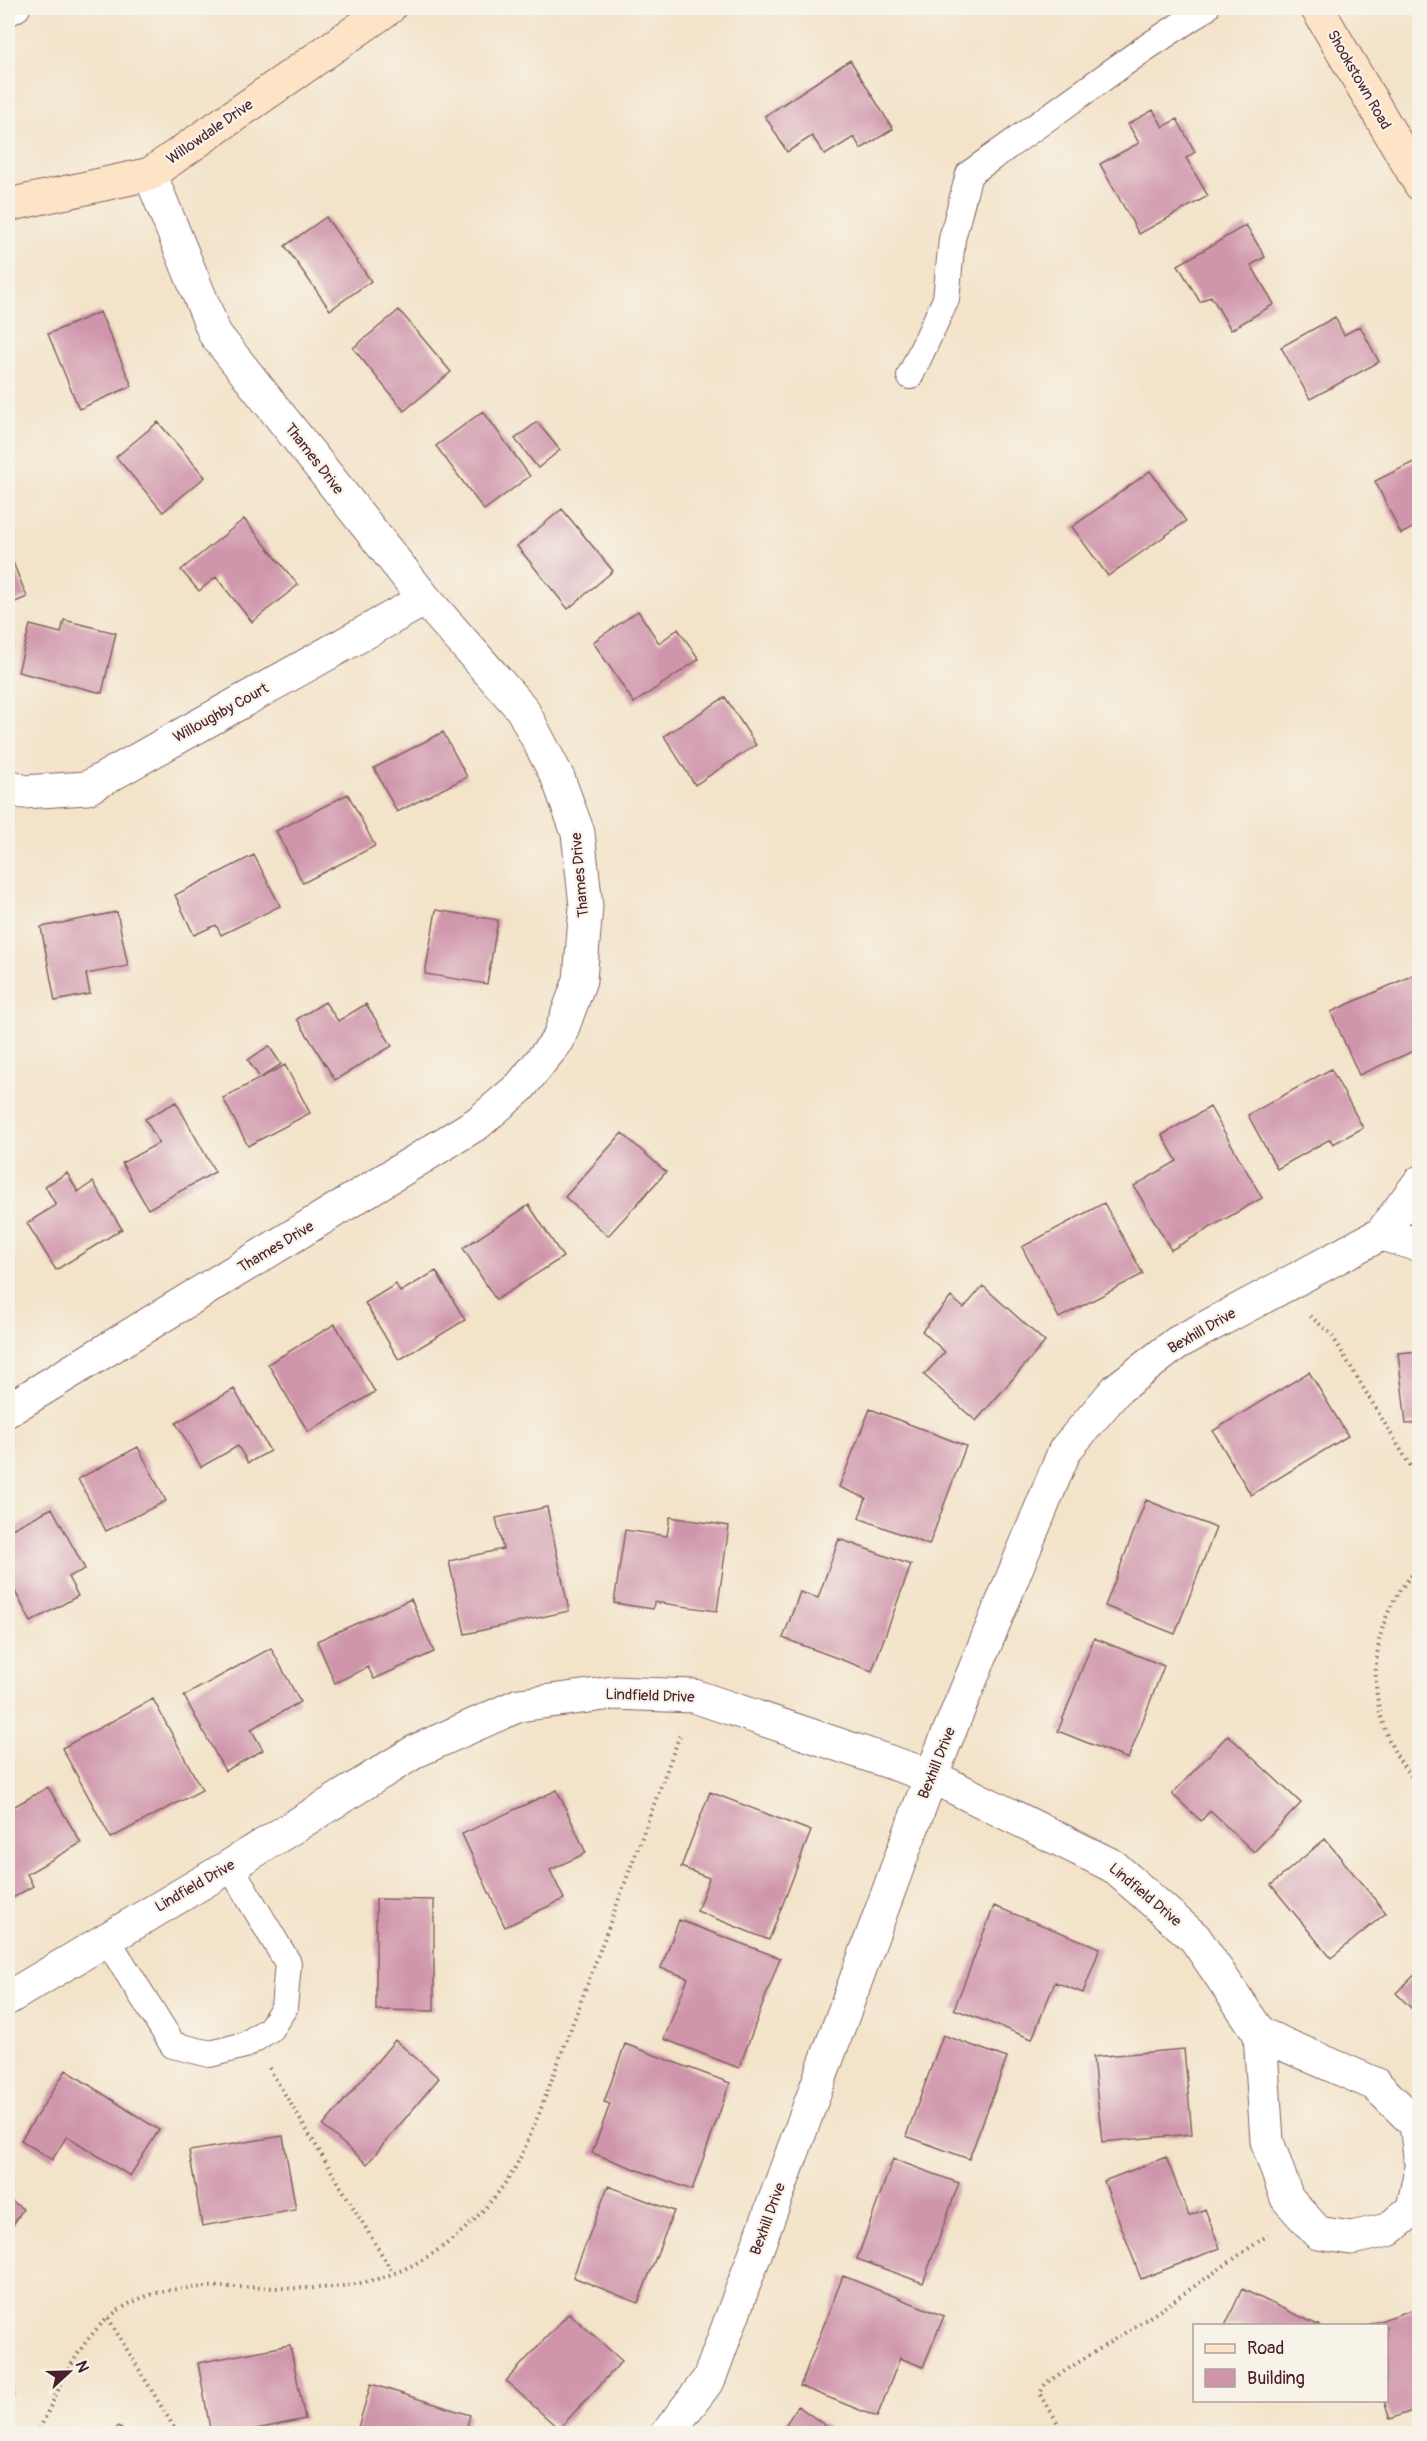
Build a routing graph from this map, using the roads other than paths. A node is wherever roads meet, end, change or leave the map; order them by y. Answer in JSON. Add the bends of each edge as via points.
{"nodes":[{"id":1,"x":17,"y":8,"type":"edge"},
{"id":2,"x":389,"y":8,"type":"edge"},
{"id":3,"x":1206,"y":8,"type":"edge"},
{"id":4,"x":1317,"y":8,"type":"edge"},
{"id":5,"x":8,"y":13,"type":"edge"},
{"id":6,"x":150,"y":174,"type":"junction"},
{"id":7,"x":1419,"y":184,"type":"edge"},
{"id":8,"x":8,"y":205,"type":"edge"},
{"id":9,"x":910,"y":376,"type":"dead end"},
{"id":10,"x":425,"y":599,"type":"junction"},
{"id":11,"x":8,"y":784,"type":"edge"},
{"id":12,"x":1419,"y":1182,"type":"edge"},
{"id":13,"x":1381,"y":1234,"type":"junction"},
{"id":14,"x":1419,"y":1245,"type":"edge"},
{"id":15,"x":8,"y":1410,"type":"edge"},
{"id":16,"x":931,"y":1776,"type":"junction"},
{"id":17,"x":230,"y":1866,"type":"junction"},
{"id":18,"x":106,"y":1938,"type":"junction"},
{"id":19,"x":8,"y":1998,"type":"edge"},
{"id":20,"x":1260,"y":2034,"type":"junction"},
{"id":21,"x":1419,"y":2156,"type":"edge"},
{"id":22,"x":1419,"y":2174,"type":"edge"},
{"id":23,"x":667,"y":2433,"type":"edge"}],
"edges":[{"from":1,"to":5,"type":"lane"},
{"from":2,"to":6,"type":"street","name":"Willowdale Drive"},
{"from":3,"to":9,"type":"lane","via":[[969,174],[952,239],[946,299]]},
{"from":4,"to":7,"type":"street","name":"Shookstown Road"},
{"from":6,"to":8,"type":"street","name":"Willowdale Drive"},
{"from":6,"to":10,"type":"street","name":"Thames Drive","via":[[215,334]]},
{"from":10,"to":11,"type":"street","name":"Willoughby Court","via":[[87,788],[23,792]]},
{"from":10,"to":15,"type":"street","name":"Thames Drive","via":[[522,709],[558,778],[578,833],[586,906],[580,980],[558,1040],[520,1087],[478,1123]]},
{"from":12,"to":13,"type":"street","name":"Bexhill Drive"},
{"from":13,"to":14,"type":"street"},
{"from":13,"to":16,"type":"street","name":"Bexhill Drive","via":[[1177,1343],[1117,1389],[1065,1450]]},
{"from":16,"to":17,"type":"street","name":"Lindfield Drive","via":[[694,1696],[613,1693],[519,1705],[416,1751]]},
{"from":16,"to":20,"type":"street","name":"Lindfield Drive","via":[[1113,1866],[1196,1938]]},
{"from":16,"to":23,"type":"street","name":"Bexhill Drive","via":[[709,2379]]},
{"from":17,"to":18,"type":"street","name":"Lindfield Drive"},
{"from":17,"to":18,"type":"lane","via":[[288,1963],[284,2008],[270,2029],[245,2045],[210,2054],[173,2045]]},
{"from":18,"to":19,"type":"street","name":"Lindfield Drive"},
{"from":20,"to":21,"type":"street","via":[[1375,2084],[1416,2124]]},
{"from":20,"to":22,"type":"street","name":"Lindfield Drive","via":[[1267,2141],[1287,2198],[1318,2232],[1351,2238],[1388,2230],[1413,2209]]}]}
